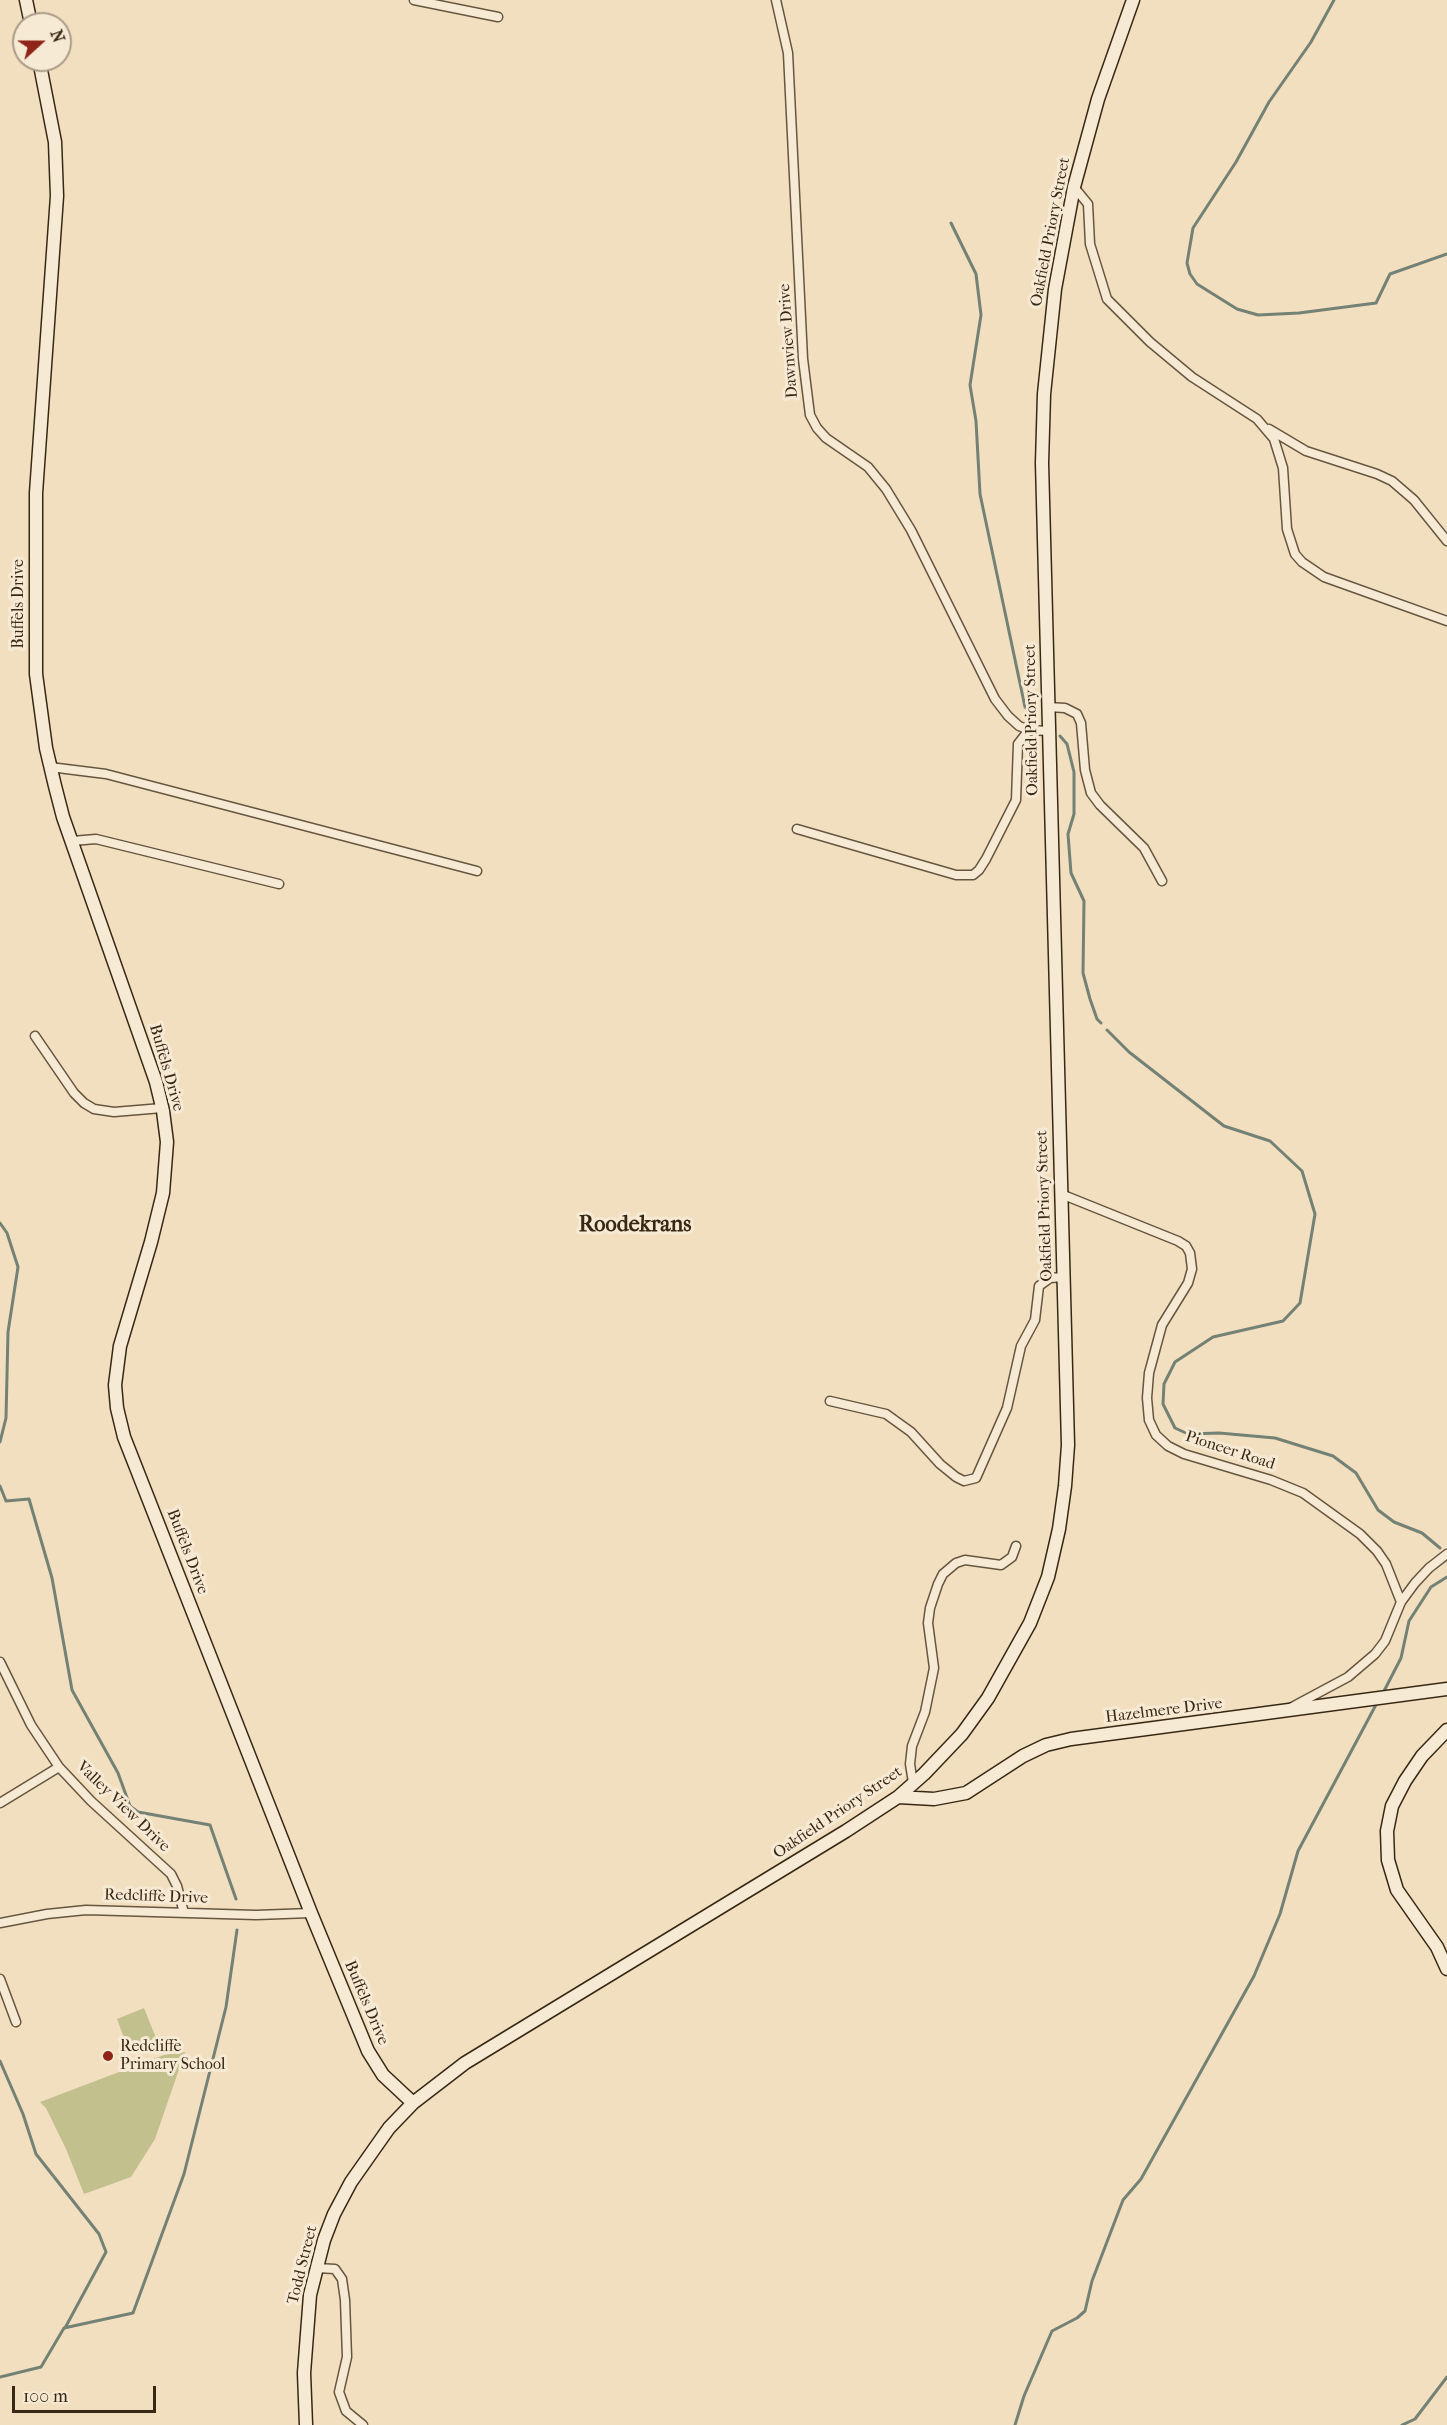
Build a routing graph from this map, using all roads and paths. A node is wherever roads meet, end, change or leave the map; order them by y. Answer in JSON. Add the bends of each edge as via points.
{"nodes":[{"id":1,"x":414,"y":0,"type":"edge"},
{"id":2,"x":776,"y":0,"type":"edge"},
{"id":3,"x":1133,"y":0,"type":"edge"},
{"id":4,"x":498,"y":17,"type":"dead end"},
{"id":5,"x":42,"y":72,"type":"edge"},
{"id":6,"x":1074,"y":187,"type":"junction"},
{"id":7,"x":1266,"y":427,"type":"junction"},
{"id":8,"x":1447,"y":541,"type":"edge"},
{"id":9,"x":1447,"y":621,"type":"edge"},
{"id":10,"x":1048,"y":707,"type":"junction"},
{"id":11,"x":1029,"y":730,"type":"junction"},
{"id":12,"x":1049,"y":730,"type":"junction"},
{"id":13,"x":50,"y":767,"type":"junction"},
{"id":14,"x":797,"y":829,"type":"dead end"},
{"id":15,"x":72,"y":841,"type":"junction"},
{"id":16,"x":477,"y":871,"type":"dead end"},
{"id":17,"x":1162,"y":881,"type":"dead end"},
{"id":18,"x":279,"y":884,"type":"dead end"},
{"id":19,"x":35,"y":1036,"type":"dead end"},
{"id":20,"x":162,"y":1108,"type":"junction"},
{"id":21,"x":1061,"y":1194,"type":"junction"},
{"id":22,"x":1063,"y":1276,"type":"junction"},
{"id":23,"x":830,"y":1401,"type":"dead end"},
{"id":24,"x":1017,"y":1546,"type":"dead end"},
{"id":25,"x":1447,"y":1554,"type":"edge"},
{"id":26,"x":1401,"y":1602,"type":"junction"},
{"id":27,"x":0,"y":1662,"type":"edge"},
{"id":28,"x":1447,"y":1689,"type":"edge"},
{"id":29,"x":1282,"y":1712,"type":"junction"},
{"id":30,"x":1447,"y":1730,"type":"edge"},
{"id":31,"x":59,"y":1767,"type":"junction"},
{"id":32,"x":914,"y":1783,"type":"junction"},
{"id":33,"x":898,"y":1797,"type":"junction"},
{"id":34,"x":0,"y":1803,"type":"edge"},
{"id":35,"x":184,"y":1913,"type":"junction"},
{"id":36,"x":311,"y":1913,"type":"junction"},
{"id":37,"x":0,"y":1923,"type":"edge"},
{"id":38,"x":1447,"y":1969,"type":"edge"},
{"id":39,"x":0,"y":1979,"type":"edge"},
{"id":40,"x":16,"y":2022,"type":"dead end"},
{"id":41,"x":413,"y":2103,"type":"junction"},
{"id":42,"x":316,"y":2268,"type":"junction"},
{"id":43,"x":306,"y":2425,"type":"edge"},
{"id":44,"x":363,"y":2425,"type":"edge"}],
"edges":[{"from":1,"to":4,"type":"street"},
{"from":2,"to":11,"type":"street","name":"Dawnview Drive","via":[[788,53],[803,359],[810,415],[826,438],[868,467],[886,489],[911,530],[995,699],[1008,716]]},
{"from":3,"to":6,"type":"street","name":"Oakfield Priory Street","via":[[1098,99]]},
{"from":5,"to":13,"type":"street","name":"Buffels Drive","via":[[51,117],[57,196],[36,493],[36,674]]},
{"from":6,"to":7,"type":"street","via":[[1088,204],[1089,244],[1107,299],[1192,377]]},
{"from":6,"to":10,"type":"street","name":"Oakfield Priory Street","via":[[1055,289],[1044,394]]},
{"from":7,"to":8,"type":"street","via":[[1306,451],[1392,481],[1414,500]]},
{"from":7,"to":9,"type":"street","via":[[1280,455],[1287,529],[1295,554],[1302,562],[1324,577]]},
{"from":10,"to":12,"type":"street","name":"Oakfield Priory Street"},
{"from":10,"to":17,"type":"street","via":[[1065,708],[1077,714],[1091,793],[1144,848]]},
{"from":11,"to":12,"type":"street"},
{"from":11,"to":14,"type":"street","via":[[1018,744],[1016,800],[986,859],[973,875],[956,875]]},
{"from":12,"to":21,"type":"street","name":"Oakfield Priory Street"},
{"from":13,"to":15,"type":"street","name":"Buffels Drive"},
{"from":13,"to":16,"type":"street","via":[[106,774]]},
{"from":15,"to":18,"type":"street","via":[[96,839]]},
{"from":15,"to":20,"type":"street","name":"Buffels Drive"},
{"from":19,"to":20,"type":"street","via":[[74,1093],[94,1109],[125,1112]]},
{"from":20,"to":36,"type":"street","name":"Buffels Drive","via":[[167,1142],[163,1193],[120,1346],[115,1385],[117,1408],[124,1437]]},
{"from":21,"to":22,"type":"street","name":"Oakfield Priory Street"},
{"from":21,"to":26,"type":"street","name":"Pioneer Road","via":[[1178,1241],[1190,1253],[1192,1269],[1188,1283],[1162,1325],[1149,1373],[1149,1420],[1156,1435],[1184,1454],[1271,1480],[1319,1504],[1377,1551]]},
{"from":22,"to":23,"type":"street","via":[[1050,1278],[1039,1286],[1035,1320],[1021,1346],[1007,1408],[976,1478],[964,1481],[956,1477],[911,1432],[886,1414]]},
{"from":22,"to":32,"type":"street","name":"Oakfield Priory Street","via":[[1068,1445],[1059,1529],[1048,1577],[1030,1623],[988,1698],[962,1734]]},
{"from":24,"to":32,"type":"street","via":[[1012,1557],[1001,1565],[965,1560],[956,1563],[938,1584],[928,1623],[934,1668],[925,1712],[912,1746]]},
{"from":25,"to":26,"type":"street","via":[[1429,1568]]},
{"from":26,"to":29,"type":"street","via":[[1385,1641],[1362,1667]]},
{"from":27,"to":31,"type":"street","name":"Valley View Drive"},
{"from":28,"to":29,"type":"street","name":"Hazelmere Drive"},
{"from":29,"to":33,"type":"street","name":"Hazelmere Drive","via":[[1071,1739],[1023,1756],[966,1793],[934,1799]]},
{"from":30,"to":38,"type":"street","via":[[1405,1781],[1392,1806],[1387,1831],[1388,1860],[1397,1890],[1437,1947]]},
{"from":31,"to":34,"type":"street"},
{"from":31,"to":35,"type":"street","name":"Valley View Drive","via":[[171,1874]]},
{"from":32,"to":33,"type":"street","name":"Oakfield Priory Street"},
{"from":33,"to":41,"type":"street","name":"Oakfield Priory Street","via":[[465,2063]]},
{"from":35,"to":36,"type":"street","name":"Redcliffe Drive"},
{"from":35,"to":37,"type":"street","name":"Redcliffe Drive","via":[[86,1910]]},
{"from":36,"to":41,"type":"street","name":"Buffels Drive","via":[[375,2065]]},
{"from":39,"to":40,"type":"street"},
{"from":41,"to":42,"type":"street","name":"Todd Street","via":[[383,2136],[351,2182],[330,2223]]},
{"from":42,"to":43,"type":"street","name":"Todd Street","via":[[306,2335]]},
{"from":42,"to":44,"type":"street","via":[[334,2269],[342,2279],[347,2357],[339,2392],[346,2411]]}]}
